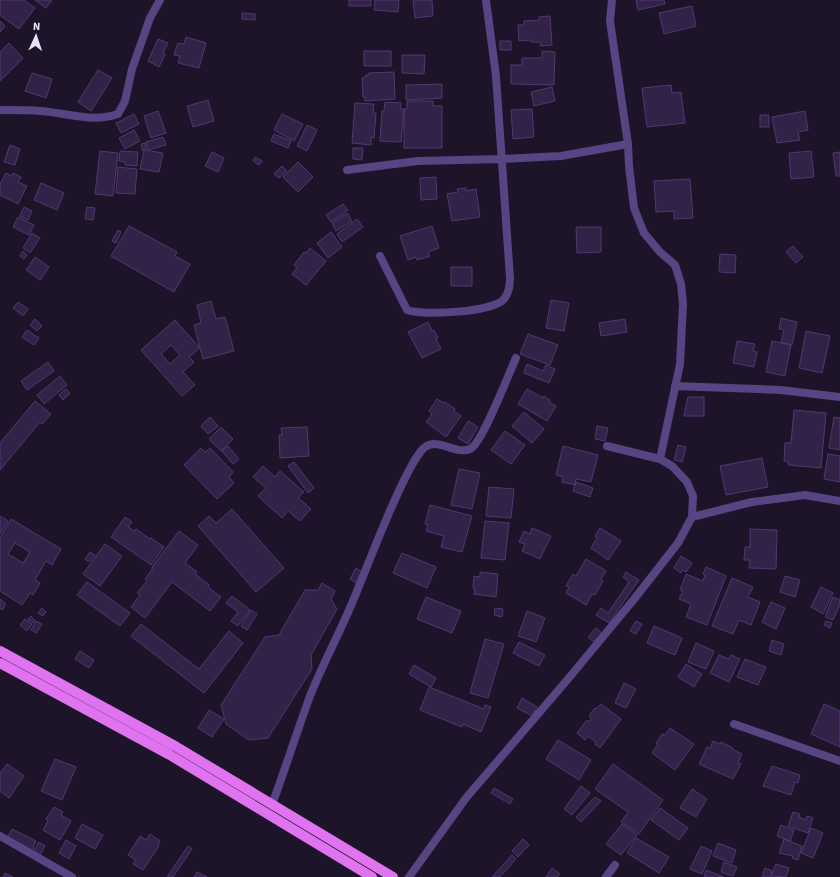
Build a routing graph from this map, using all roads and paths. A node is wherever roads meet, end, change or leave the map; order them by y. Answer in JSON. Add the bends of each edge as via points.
{"nodes":[{"id":1,"x":160,"y":0,"type":"edge"},
{"id":2,"x":486,"y":0,"type":"edge"},
{"id":3,"x":612,"y":0,"type":"edge"},
{"id":4,"x":0,"y":110,"type":"edge"},
{"id":5,"x":628,"y":144,"type":"junction"},
{"id":6,"x":502,"y":159,"type":"junction"},
{"id":7,"x":347,"y":170,"type":"dead end"},
{"id":8,"x":380,"y":256,"type":"dead end"},
{"id":9,"x":516,"y":358,"type":"dead end"},
{"id":10,"x":675,"y":386,"type":"junction"},
{"id":11,"x":840,"y":397,"type":"edge"},
{"id":12,"x":607,"y":446,"type":"dead end"},
{"id":13,"x":660,"y":459,"type":"junction"},
{"id":14,"x":840,"y":501,"type":"edge"},
{"id":15,"x":692,"y":517,"type":"junction"},
{"id":16,"x":0,"y":651,"type":"edge"},
{"id":17,"x":0,"y":663,"type":"edge"},
{"id":18,"x":734,"y":724,"type":"dead end"},
{"id":19,"x":840,"y":761,"type":"edge"},
{"id":20,"x":272,"y":805,"type":"junction"},
{"id":21,"x":0,"y":836,"type":"edge"},
{"id":22,"x":615,"y":865,"type":"dead end"},
{"id":23,"x":72,"y":877,"type":"edge"},
{"id":24,"x":372,"y":877,"type":"edge"},
{"id":25,"x":393,"y":877,"type":"edge"},
{"id":26,"x":409,"y":877,"type":"edge"},
{"id":27,"x":606,"y":877,"type":"edge"}],
"edges":[{"from":1,"to":4,"type":"street","via":[[150,18],[132,68],[125,101],[118,114],[94,118],[41,111]]},
{"from":2,"to":6,"type":"street","via":[[496,76]]},
{"from":3,"to":5,"type":"street","via":[[610,21]]},
{"from":5,"to":6,"type":"street","via":[[561,156]]},
{"from":5,"to":10,"type":"street","via":[[634,208],[641,227],[660,252],[674,265],[681,284],[683,304],[680,364]]},
{"from":6,"to":7,"type":"street","via":[[418,161]]},
{"from":6,"to":8,"type":"street","via":[[510,278],[509,289],[504,299],[492,306],[468,310],[430,313],[407,310]]},
{"from":9,"to":20,"type":"street","via":[[476,443],[466,450],[428,445],[406,475],[311,696]]},
{"from":10,"to":11,"type":"street","via":[[781,390]]},
{"from":10,"to":13,"type":"street"},
{"from":12,"to":13,"type":"street"},
{"from":13,"to":15,"type":"street","via":[[672,466],[687,482],[693,496]]},
{"from":14,"to":15,"type":"street","via":[[805,495],[752,502]]},
{"from":15,"to":26,"type":"street","via":[[678,543],[635,598],[466,798]]},
{"from":16,"to":20,"type":"main road","via":[[175,746]]},
{"from":17,"to":24,"type":"main road","via":[[170,755]]},
{"from":18,"to":19,"type":"street"},
{"from":20,"to":25,"type":"main road"},
{"from":21,"to":23,"type":"street"},
{"from":22,"to":27,"type":"street"}]}
